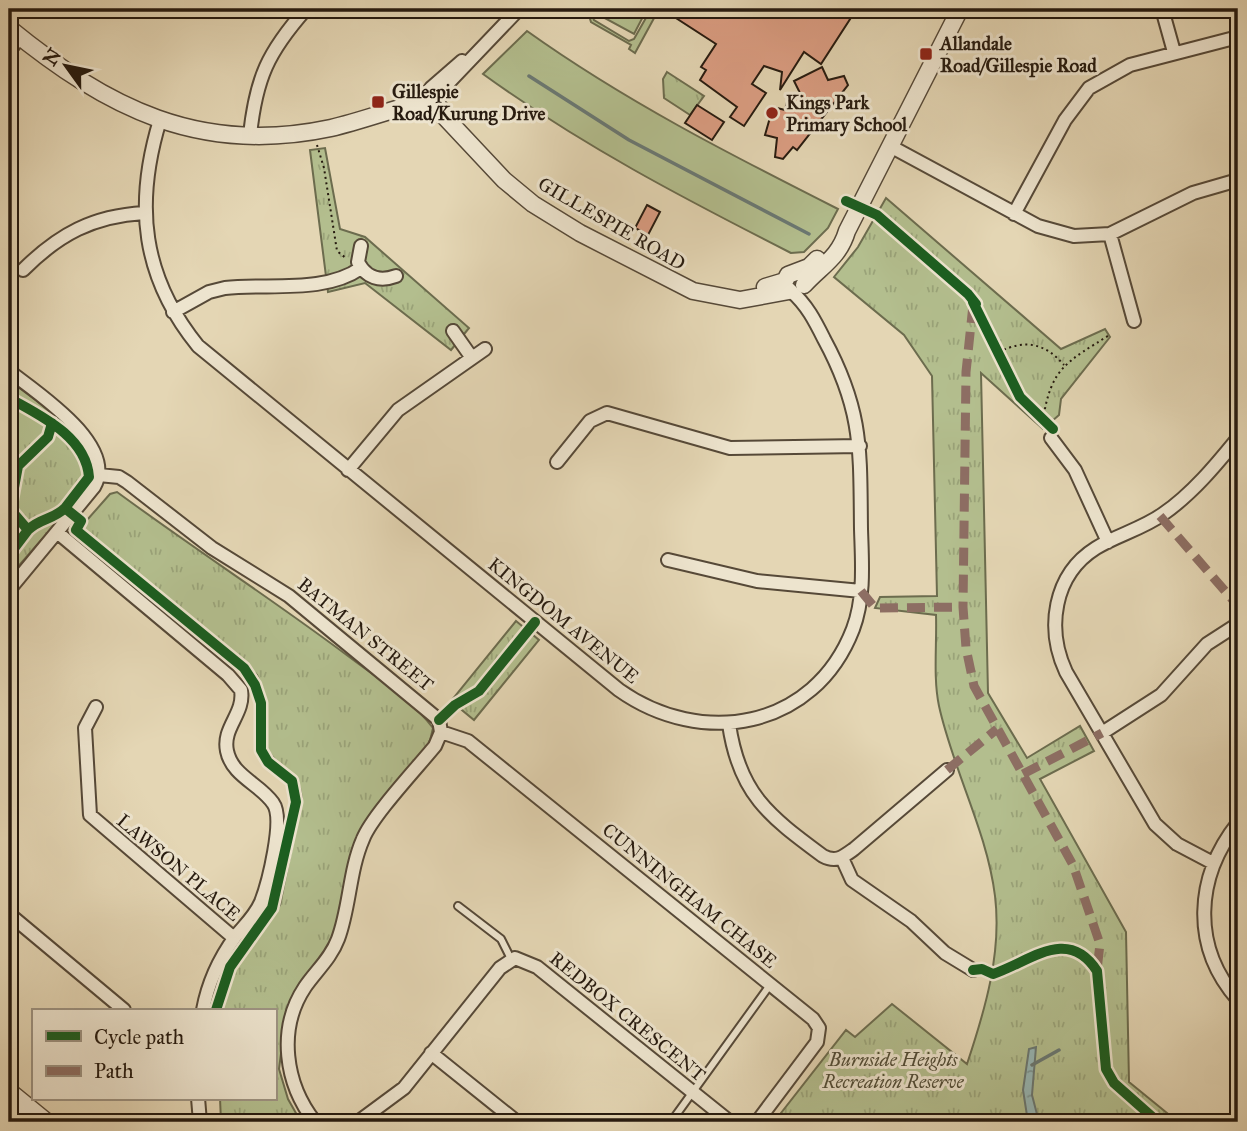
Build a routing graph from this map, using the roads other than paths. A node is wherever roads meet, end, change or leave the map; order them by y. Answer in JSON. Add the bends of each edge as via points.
{"nodes":[{"id":1,"x":306,"y":9,"type":"edge"},
{"id":2,"x":519,"y":9,"type":"edge"},
{"id":3,"x":960,"y":9,"type":"edge"},
{"id":4,"x":1162,"y":9,"type":"edge"},
{"id":5,"x":14,"y":33,"type":"edge"},
{"id":6,"x":1238,"y":37,"type":"edge"},
{"id":7,"x":9,"y":51,"type":"edge"},
{"id":8,"x":1174,"y":52,"type":"junction"},
{"id":9,"x":434,"y":94,"type":"junction"},
{"id":10,"x":160,"y":120,"type":"junction"},
{"id":11,"x":250,"y":135,"type":"junction"},
{"id":12,"x":890,"y":146,"type":"junction"},
{"id":13,"x":1238,"y":180,"type":"edge"},
{"id":14,"x":144,"y":213,"type":"junction"},
{"id":15,"x":1014,"y":214,"type":"junction"},
{"id":16,"x":1110,"y":234,"type":"junction"},
{"id":17,"x":361,"y":246,"type":"dead end"},
{"id":18,"x":361,"y":268,"type":"junction"},
{"id":19,"x":23,"y":270,"type":"dead end"},
{"id":20,"x":396,"y":276,"type":"dead end"},
{"id":21,"x":795,"y":285,"type":"junction"},
{"id":22,"x":173,"y":312,"type":"junction"},
{"id":23,"x":1134,"y":321,"type":"dead end"},
{"id":24,"x":453,"y":331,"type":"dead end"},
{"id":25,"x":485,"y":349,"type":"dead end"},
{"id":26,"x":472,"y":358,"type":"junction"},
{"id":27,"x":9,"y":371,"type":"edge"},
{"id":28,"x":1052,"y":433,"type":"road end"},
{"id":29,"x":1238,"y":438,"type":"edge"},
{"id":30,"x":860,"y":446,"type":"junction"},
{"id":31,"x":557,"y":462,"type":"dead end"},
{"id":32,"x":348,"y":470,"type":"junction"},
{"id":33,"x":99,"y":475,"type":"junction"},
{"id":34,"x":57,"y":532,"type":"junction"},
{"id":35,"x":1108,"y":542,"type":"junction"},
{"id":36,"x":668,"y":560,"type":"dead end"},
{"id":37,"x":9,"y":590,"type":"edge"},
{"id":38,"x":861,"y":591,"type":"junction"},
{"id":39,"x":1238,"y":624,"type":"edge"},
{"id":40,"x":96,"y":707,"type":"dead end"},
{"id":41,"x":729,"y":724,"type":"junction"},
{"id":42,"x":441,"y":733,"type":"junction"},
{"id":43,"x":1102,"y":733,"type":"junction"},
{"id":44,"x":947,"y":770,"type":"dead end"},
{"id":45,"x":1238,"y":822,"type":"edge"},
{"id":46,"x":842,"y":858,"type":"junction"},
{"id":47,"x":1213,"y":863,"type":"junction"},
{"id":48,"x":458,"y":906,"type":"dead end"},
{"id":49,"x":9,"y":914,"type":"edge"},
{"id":50,"x":234,"y":938,"type":"junction"},
{"id":51,"x":511,"y":959,"type":"junction"},
{"id":52,"x":973,"y":970,"type":"dead end"},
{"id":53,"x":770,"y":984,"type":"junction"},
{"id":54,"x":1238,"y":1000,"type":"edge"},
{"id":55,"x":123,"y":1009,"type":"edge"},
{"id":56,"x":203,"y":1009,"type":"edge"},
{"id":57,"x":431,"y":1053,"type":"junction"},
{"id":58,"x":9,"y":1091,"type":"edge"},
{"id":59,"x":690,"y":1091,"type":"junction"},
{"id":60,"x":198,"y":1100,"type":"edge"},
{"id":61,"x":9,"y":1110,"type":"edge"},
{"id":62,"x":23,"y":1122,"type":"edge"},
{"id":63,"x":47,"y":1122,"type":"edge"},
{"id":64,"x":200,"y":1122,"type":"edge"},
{"id":65,"x":315,"y":1122,"type":"edge"},
{"id":66,"x":358,"y":1122,"type":"edge"},
{"id":67,"x":517,"y":1122,"type":"edge"},
{"id":68,"x":671,"y":1122,"type":"edge"},
{"id":69,"x":730,"y":1122,"type":"edge"},
{"id":70,"x":757,"y":1122,"type":"edge"}],
"edges":[{"from":1,"to":11,"type":"street","via":[[267,60],[254,98]]},
{"from":2,"to":9,"type":"street","via":[[481,51],[452,67]]},
{"from":3,"to":12,"type":"street","name":"GILLESPIE ROAD"},
{"from":4,"to":8,"type":"street"},
{"from":5,"to":7,"type":"street"},
{"from":5,"to":10,"type":"street","via":[[90,89]]},
{"from":6,"to":8,"type":"street"},
{"from":8,"to":15,"type":"street","via":[[1116,70],[1088,88],[1065,120]]},
{"from":9,"to":11,"type":"street","via":[[313,131]]},
{"from":9,"to":21,"type":"street","name":"GILLESPIE ROAD","via":[[443,115],[504,180],[553,217],[680,286],[725,297],[758,298]]},
{"from":10,"to":11,"type":"street","via":[[202,131]]},
{"from":10,"to":14,"type":"street","name":"KINGDOM AVENUE","via":[[148,162]]},
{"from":12,"to":15,"type":"street"},
{"from":12,"to":21,"type":"street","name":"GILLESPIE ROAD","via":[[847,231]]},
{"from":13,"to":16,"type":"street","via":[[1193,192]]},
{"from":14,"to":19,"type":"street","via":[[86,223],[52,243]]},
{"from":14,"to":22,"type":"street","name":"KINGDOM AVENUE","via":[[151,258]]},
{"from":15,"to":16,"type":"street","via":[[1061,234]]},
{"from":16,"to":23,"type":"street"},
{"from":17,"to":18,"type":"street"},
{"from":18,"to":20,"type":"street","via":[[381,279]]},
{"from":18,"to":22,"type":"street","via":[[329,282],[225,288]]},
{"from":21,"to":30,"type":"street","name":"KINGDOM AVENUE","via":[[844,376]]},
{"from":22,"to":32,"type":"street","name":"KINGDOM AVENUE","via":[[216,364]]},
{"from":24,"to":26,"type":"street"},
{"from":25,"to":26,"type":"street"},
{"from":26,"to":32,"type":"street","via":[[398,410]]},
{"from":27,"to":33,"type":"street","via":[[77,428],[97,458]]},
{"from":28,"to":35,"type":"street","via":[[1075,470]]},
{"from":29,"to":35,"type":"street","via":[[1176,505]]},
{"from":30,"to":31,"type":"street","via":[[730,448],[607,413],[590,421]]},
{"from":30,"to":38,"type":"street","name":"KINGDOM AVENUE"},
{"from":32,"to":41,"type":"street","name":"KINGDOM AVENUE","via":[[633,699],[676,719]]},
{"from":33,"to":34,"type":"street"},
{"from":33,"to":42,"type":"street","name":"BATMAN STREET","via":[[127,482],[212,548],[289,596],[428,708],[439,720]]},
{"from":34,"to":37,"type":"street"},
{"from":34,"to":50,"type":"street","via":[[229,675],[242,691],[242,707],[227,733],[227,752],[235,768],[273,803],[278,817],[262,899]]},
{"from":35,"to":43,"type":"street","via":[[1069,575],[1058,599],[1055,623],[1062,662]]},
{"from":36,"to":38,"type":"street","via":[[750,580]]},
{"from":38,"to":41,"type":"street","name":"KINGDOM AVENUE","via":[[853,630],[820,680],[780,709]]},
{"from":39,"to":43,"type":"street","via":[[1207,643],[1161,695]]},
{"from":40,"to":50,"type":"street","name":"LAWSON PLACE","via":[[85,728],[90,815]]},
{"from":41,"to":46,"type":"street","via":[[738,767],[751,793],[823,856]]},
{"from":42,"to":53,"type":"street","name":"CUNNINGHAM CHASE","via":[[468,741]]},
{"from":42,"to":65,"type":"street","via":[[363,837],[337,942],[292,1013],[289,1066]]},
{"from":43,"to":47,"type":"street","via":[[1155,824],[1177,844]]},
{"from":44,"to":46,"type":"street"},
{"from":45,"to":47,"type":"street"},
{"from":46,"to":52,"type":"street","via":[[852,880]]},
{"from":47,"to":54,"type":"street","via":[[1206,884],[1204,924],[1213,960]]},
{"from":48,"to":51,"type":"lane","via":[[501,939]]},
{"from":49,"to":55,"type":"street"},
{"from":50,"to":56,"type":"street","via":[[217,966]]},
{"from":51,"to":57,"type":"street"},
{"from":51,"to":59,"type":"street","name":"REDBOX CRESCENT","via":[[520,958],[537,967]]},
{"from":53,"to":59,"type":"lane"},
{"from":53,"to":70,"type":"street","name":"CUNNINGHAM CHASE","via":[[813,1019],[819,1035]]},
{"from":57,"to":66,"type":"street","via":[[396,1095]]},
{"from":57,"to":67,"type":"street"},
{"from":58,"to":63,"type":"street"},
{"from":59,"to":68,"type":"lane"},
{"from":59,"to":69,"type":"street","name":"REDBOX CRESCENT"},
{"from":60,"to":64,"type":"street"},
{"from":61,"to":62,"type":"street"}]}
